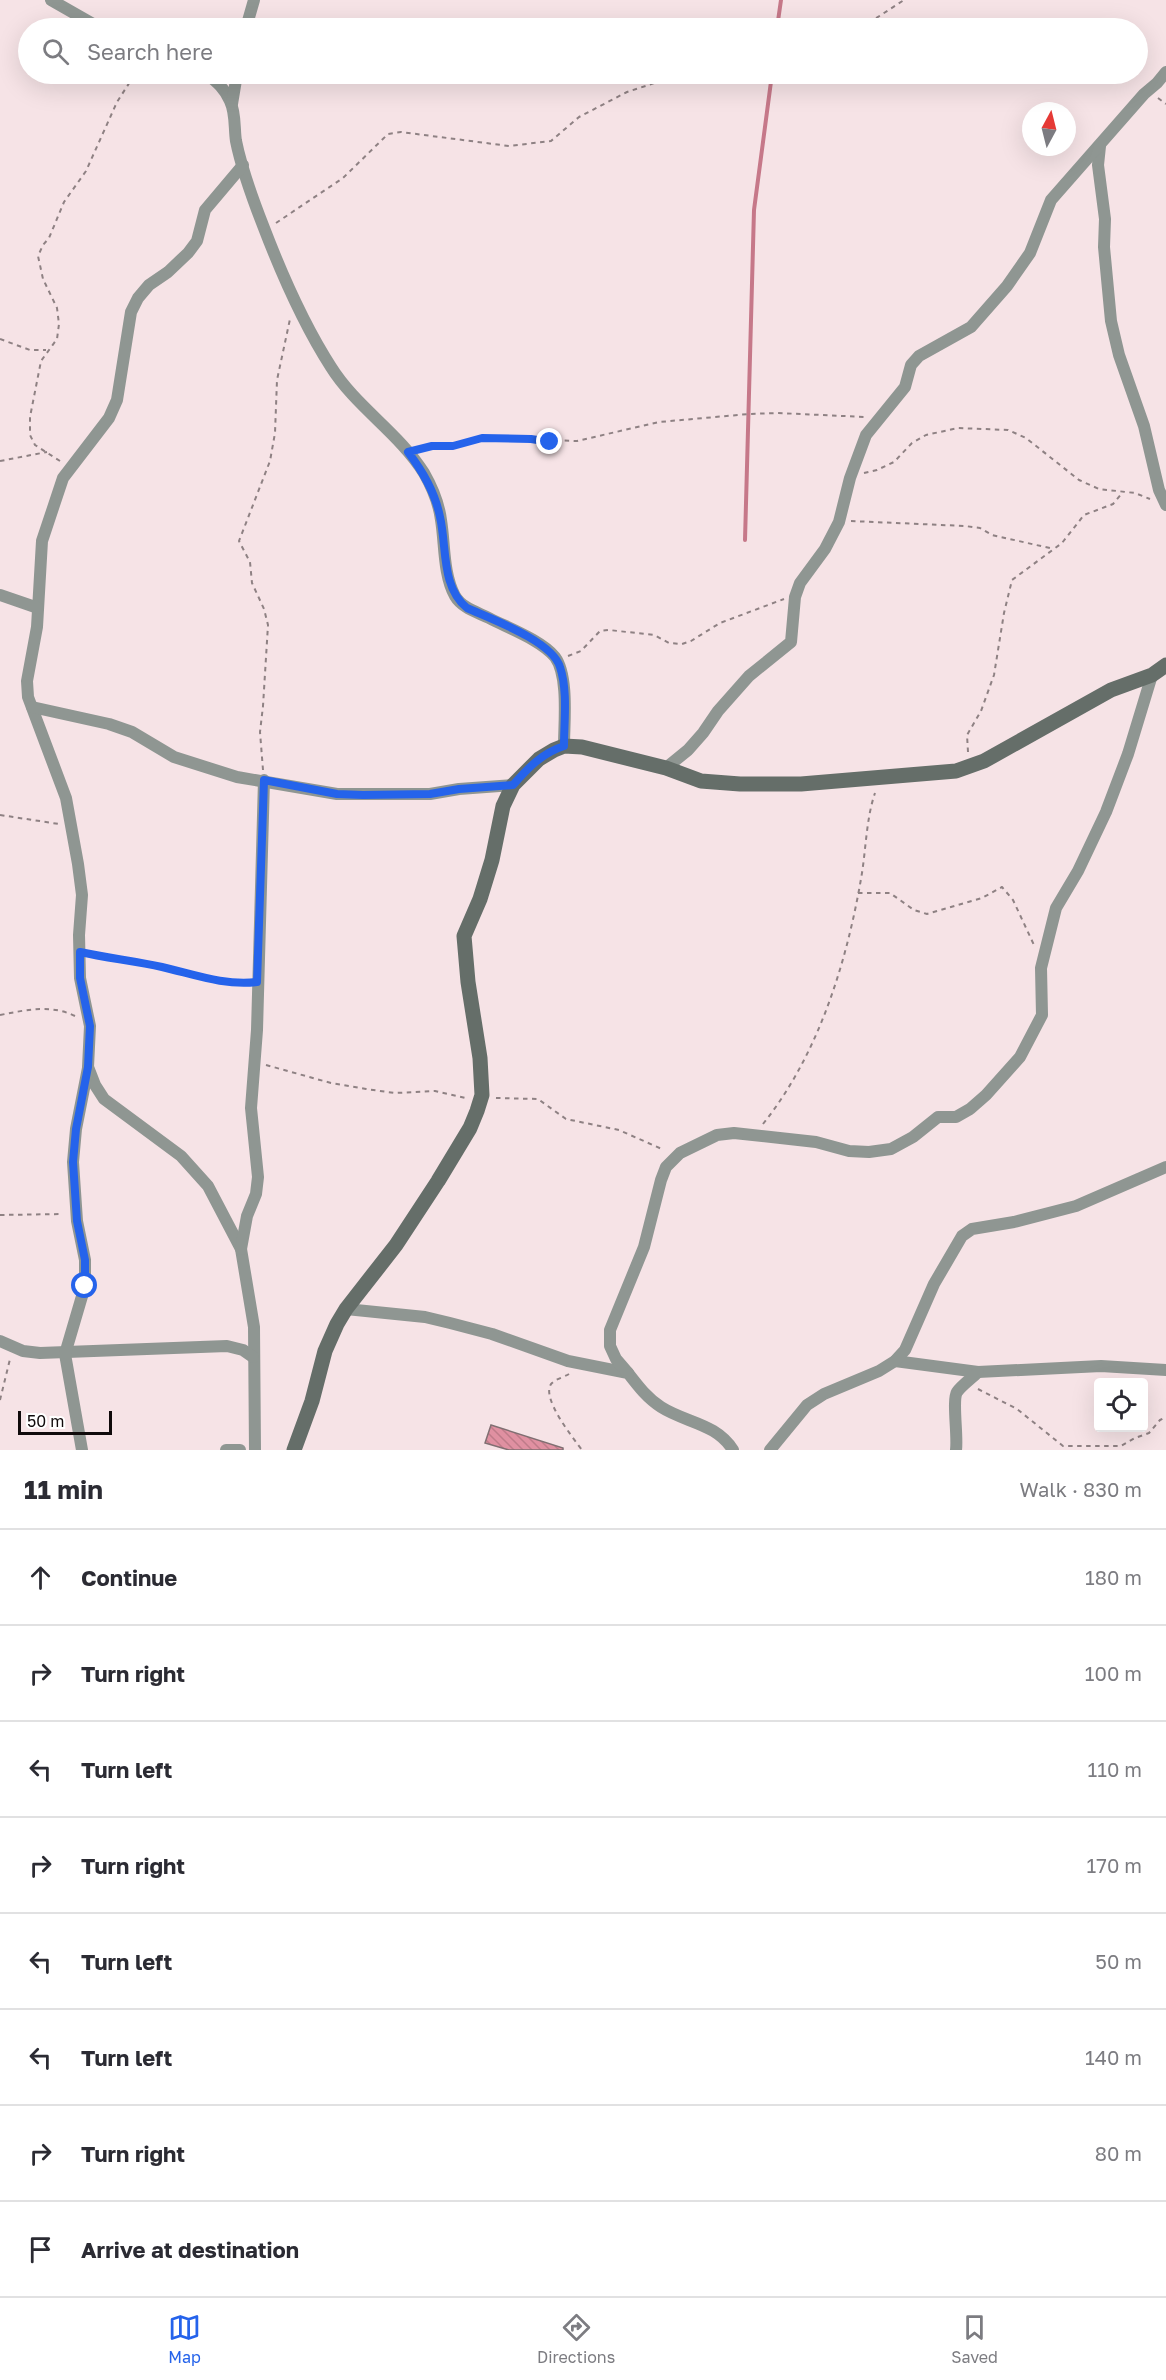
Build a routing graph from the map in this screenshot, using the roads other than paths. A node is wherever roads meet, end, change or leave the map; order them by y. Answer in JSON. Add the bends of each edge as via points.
{"nodes":[{"id":1,"x":51,"y":0,"type":"edge"},
{"id":2,"x":254,"y":0,"type":"edge"},
{"id":3,"x":82,"y":18,"type":"edge"},
{"id":4,"x":249,"y":18,"type":"edge"},
{"id":5,"x":1166,"y":72,"type":"edge"},
{"id":6,"x":219,"y":84,"type":"edge"},
{"id":7,"x":235,"y":84,"type":"edge"},
{"id":8,"x":232,"y":104,"type":"junction"},
{"id":9,"x":1100,"y":146,"type":"junction"},
{"id":10,"x":243,"y":165,"type":"junction"},
{"id":11,"x":1166,"y":505,"type":"edge"},
{"id":12,"x":0,"y":595,"type":"edge"},
{"id":13,"x":38,"y":608,"type":"junction"},
{"id":14,"x":1166,"y":665,"type":"edge"},
{"id":15,"x":1152,"y":675,"type":"junction"},
{"id":16,"x":32,"y":707,"type":"junction"},
{"id":17,"x":564,"y":746,"type":"junction"},
{"id":18,"x":666,"y":768,"type":"junction"},
{"id":19,"x":264,"y":780,"type":"junction"},
{"id":20,"x":513,"y":785,"type":"junction"},
{"id":21,"x":88,"y":1067,"type":"junction"},
{"id":22,"x":1166,"y":1167,"type":"edge"},
{"id":23,"x":241,"y":1249,"type":"junction"},
{"id":24,"x":346,"y":1309,"type":"junction"},
{"id":25,"x":0,"y":1341,"type":"edge"},
{"id":26,"x":65,"y":1354,"type":"junction"},
{"id":27,"x":253,"y":1358,"type":"junction"},
{"id":28,"x":895,"y":1361,"type":"junction"},
{"id":29,"x":1166,"y":1370,"type":"edge"},
{"id":30,"x":978,"y":1372,"type":"junction"},
{"id":31,"x":628,"y":1373,"type":"junction"},
{"id":32,"x":82,"y":1450,"type":"edge"},
{"id":33,"x":226,"y":1450,"type":"edge"},
{"id":34,"x":240,"y":1450,"type":"edge"},
{"id":35,"x":255,"y":1450,"type":"edge"},
{"id":36,"x":294,"y":1450,"type":"edge"},
{"id":37,"x":733,"y":1450,"type":"edge"},
{"id":38,"x":770,"y":1450,"type":"edge"},
{"id":39,"x":956,"y":1450,"type":"edge"}],
"edges":[{"from":1,"to":3,"type":"street"},
{"from":2,"to":4,"type":"street"},
{"from":5,"to":9,"type":"street"},
{"from":6,"to":8,"type":"street"},
{"from":7,"to":8,"type":"street"},
{"from":8,"to":10,"type":"street"},
{"from":9,"to":11,"type":"street","via":[[1098,165],[1111,321]]},
{"from":9,"to":18,"type":"street","via":[[1051,200],[1030,253],[1007,286],[971,327],[919,356],[911,365],[904,387],[866,435],[839,522],[800,583],[790,642],[749,676],[688,750]]},
{"from":10,"to":13,"type":"street","via":[[205,210],[197,241],[188,253],[149,285],[131,312],[117,400],[109,418],[63,478],[42,541]]},
{"from":10,"to":17,"type":"street","via":[[265,230],[332,369],[424,473],[441,518],[454,594],[467,608],[519,632],[557,659],[564,698]]},
{"from":12,"to":13,"type":"street"},
{"from":13,"to":16,"type":"street","via":[[27,681]]},
{"from":14,"to":15,"type":"street"},
{"from":15,"to":18,"type":"street","via":[[1111,690],[984,762],[956,771],[801,784],[740,784],[700,781]]},
{"from":15,"to":31,"type":"street","via":[[1106,812],[1056,908],[1041,968],[1042,1015],[1020,1058],[970,1109],[956,1117],[938,1117],[914,1137],[891,1149],[849,1151],[755,1134],[717,1135],[680,1153],[666,1167],[644,1247],[610,1330],[610,1346]]},
{"from":16,"to":19,"type":"street","via":[[109,724],[132,732],[174,757],[237,777]]},
{"from":16,"to":21,"type":"street","via":[[66,798],[82,896],[80,978],[90,1026]]},
{"from":17,"to":18,"type":"street"},
{"from":17,"to":20,"type":"street","via":[[539,759]]},
{"from":19,"to":20,"type":"street","via":[[363,795],[430,794]]},
{"from":19,"to":23,"type":"street","via":[[251,1108],[258,1177]]},
{"from":20,"to":24,"type":"street","via":[[503,806],[480,899],[464,936],[480,1058],[481,1098],[470,1128],[438,1181],[396,1245]]},
{"from":21,"to":23,"type":"street","via":[[104,1099],[181,1156],[208,1186]]},
{"from":21,"to":26,"type":"street","via":[[73,1162],[85,1286]]},
{"from":22,"to":28,"type":"street","via":[[1076,1206],[972,1229],[962,1236],[934,1284],[905,1350]]},
{"from":23,"to":27,"type":"street","via":[[254,1327]]},
{"from":24,"to":31,"type":"street","via":[[425,1317],[492,1334],[580,1364]]},
{"from":24,"to":36,"type":"street","via":[[325,1351]]},
{"from":25,"to":26,"type":"street","via":[[23,1351]]},
{"from":26,"to":27,"type":"street","via":[[227,1346],[243,1350]]},
{"from":26,"to":32,"type":"street"},
{"from":27,"to":35,"type":"street"},
{"from":28,"to":30,"type":"street"},
{"from":28,"to":38,"type":"street","via":[[807,1405]]},
{"from":29,"to":30,"type":"street","via":[[1101,1366]]},
{"from":30,"to":39,"type":"street","via":[[954,1401]]},
{"from":31,"to":37,"type":"street","via":[[643,1393],[662,1408],[711,1428]]},
{"from":33,"to":34,"type":"street"}]}
